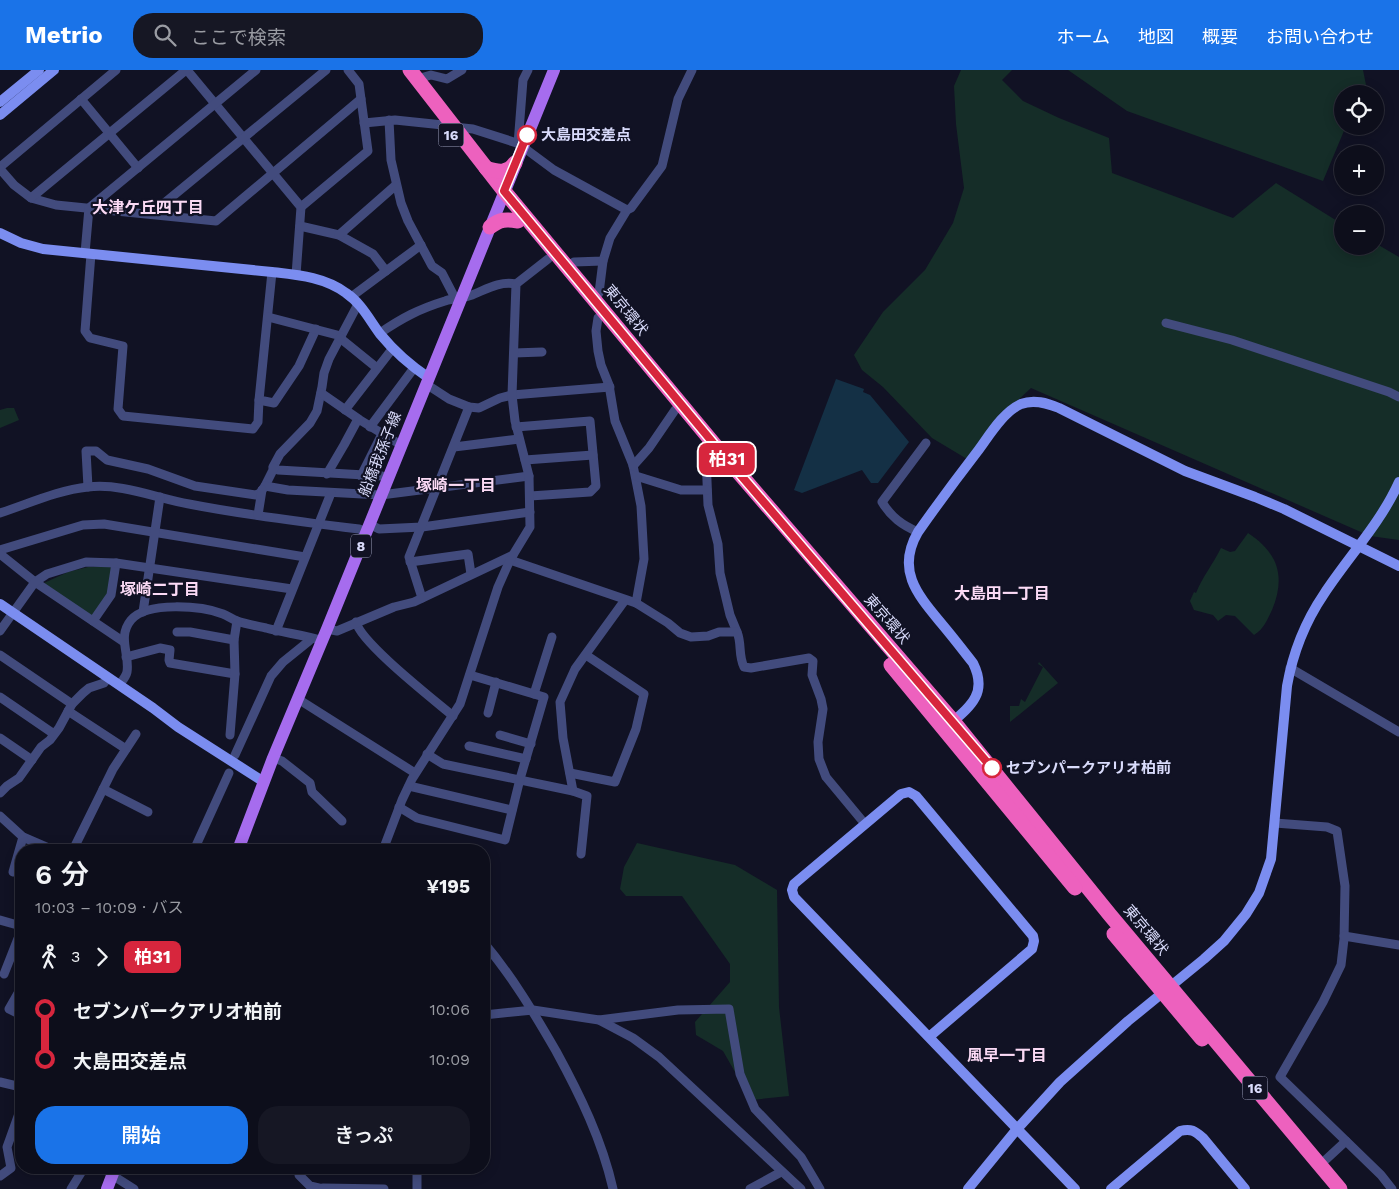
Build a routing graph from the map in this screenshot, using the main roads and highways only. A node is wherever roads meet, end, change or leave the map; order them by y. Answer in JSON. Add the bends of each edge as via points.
{"nodes":[{"id":1,"x":400,"y":70,"type":"edge"},
{"id":2,"x":554,"y":70,"type":"edge"},
{"id":3,"x":414,"y":75,"type":"edge"},
{"id":4,"x":448,"y":126,"type":"junction"},
{"id":5,"x":516,"y":164,"type":"junction"},
{"id":6,"x":486,"y":168,"type":"junction"},
{"id":7,"x":503,"y":196,"type":"junction"},
{"id":8,"x":518,"y":221,"type":"junction"},
{"id":9,"x":490,"y":227,"type":"junction"},
{"id":10,"x":949,"y":725,"type":"junction"},
{"id":11,"x":240,"y":844,"type":"edge"},
{"id":12,"x":1166,"y":990,"type":"junction"},
{"id":13,"x":113,"y":1174,"type":"edge"},
{"id":14,"x":107,"y":1189,"type":"edge"},
{"id":15,"x":1329,"y":1189,"type":"edge"},
{"id":16,"x":1340,"y":1189,"type":"edge"}],
"edges":[{"from":1,"to":4,"type":"highway","name":"東京環状","number":"16"},
{"from":2,"to":5,"type":"main road","name":"船橋我孫子線","number":"8"},
{"from":3,"to":4,"type":"highway","name":"東京環状","number":"16"},
{"from":4,"to":6,"type":"highway","name":"東京環状","number":"16"},
{"from":4,"to":7,"type":"highway","name":"東京環状","number":"16"},
{"from":5,"to":6,"type":"highway","via":[[507,171]]},
{"from":5,"to":7,"type":"main road","name":"船橋我孫子線","number":"8"},
{"from":6,"to":7,"type":"highway","name":"東京環状","number":"16"},
{"from":7,"to":8,"type":"highway","name":"東京環状","number":"16"},
{"from":7,"to":9,"type":"main road","name":"船橋我孫子線","number":"8"},
{"from":7,"to":10,"type":"highway","name":"東京環状","number":"16","via":[[568,267]]},
{"from":8,"to":9,"type":"highway","via":[[503,219]]},
{"from":8,"to":10,"type":"highway","name":"東京環状","number":"16","via":[[675,410]]},
{"from":9,"to":11,"type":"main road","name":"船橋我孫子線","number":"8","via":[[458,298],[328,629],[316,640],[298,700]]},
{"from":10,"to":12,"type":"highway","name":"東京環状","number":"16"},
{"from":12,"to":15,"type":"highway","name":"東京環状","number":"16"},
{"from":12,"to":16,"type":"highway","name":"東京環状","number":"16"},
{"from":13,"to":14,"type":"main road"}]}
